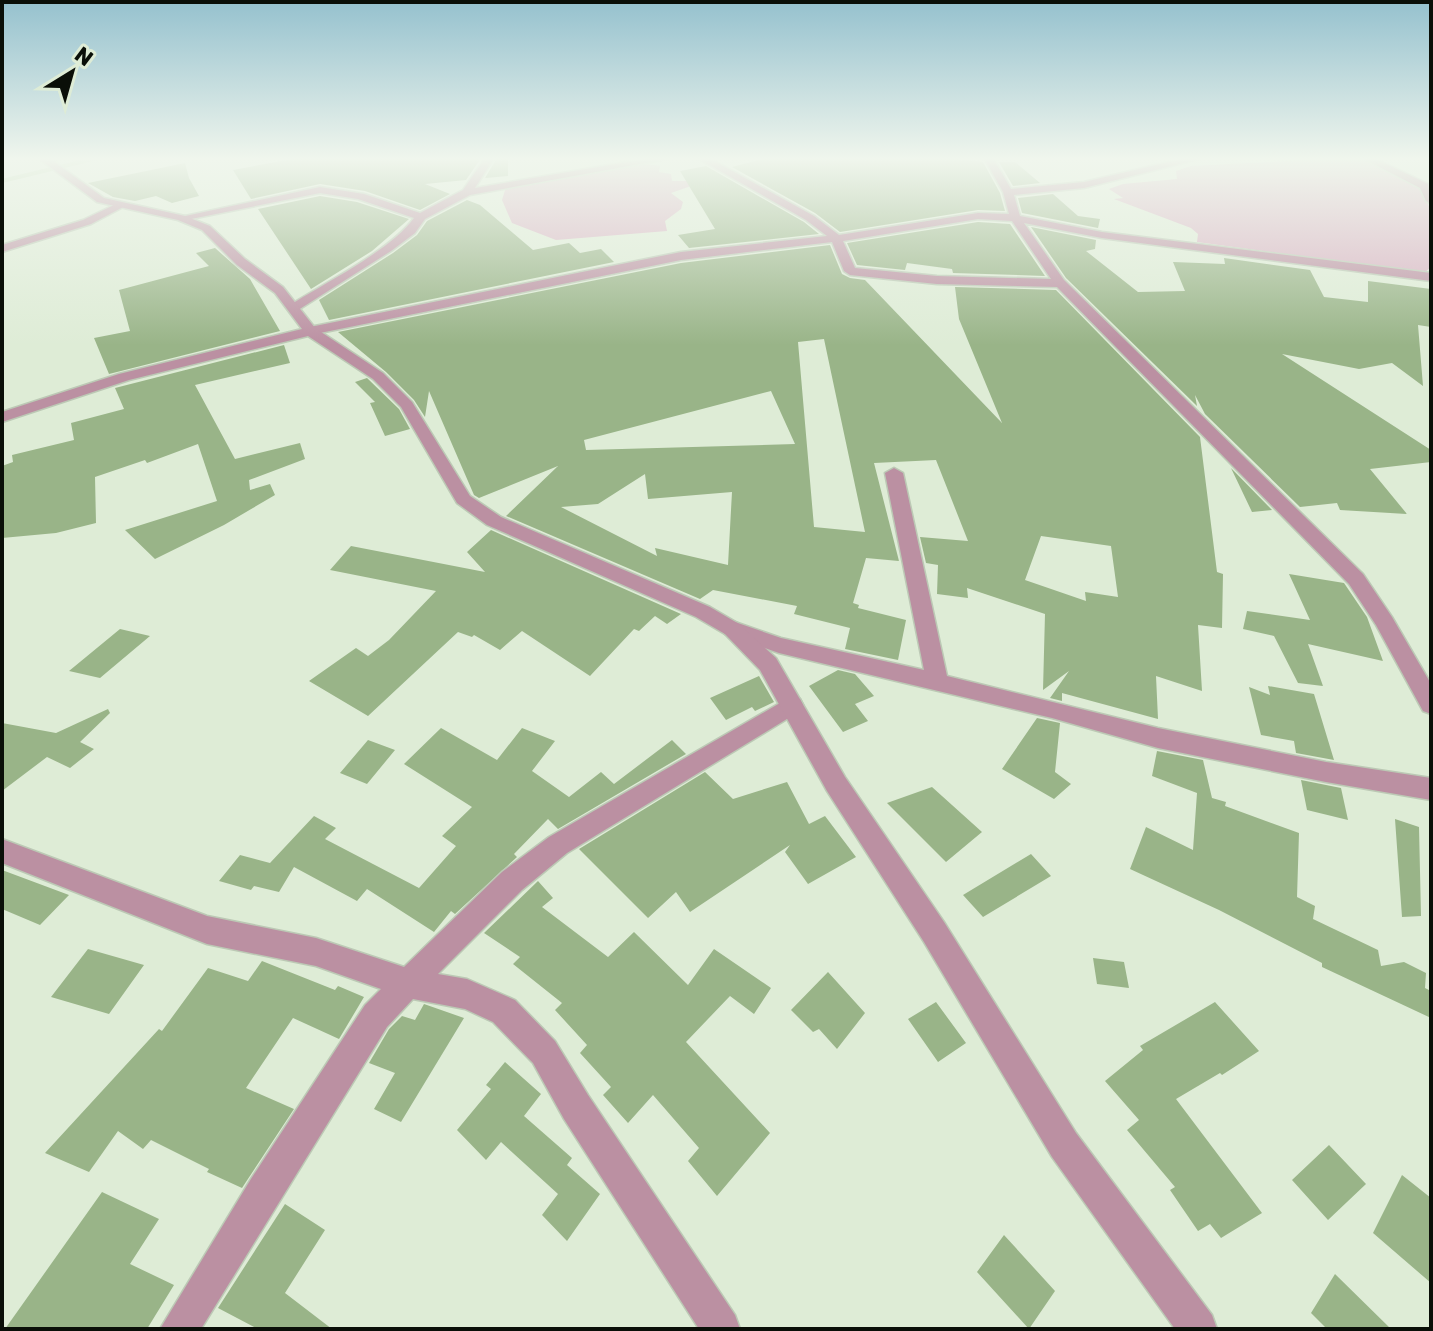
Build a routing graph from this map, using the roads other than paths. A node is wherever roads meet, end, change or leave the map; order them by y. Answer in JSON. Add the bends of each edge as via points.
{"nodes":[{"id":1,"x":91,"y":220,"type":"edge"},
{"id":2,"x":186,"y":220,"type":"edge"},
{"id":3,"x":419,"y":220,"type":"edge"},
{"id":4,"x":809,"y":220,"type":"edge"},
{"id":5,"x":950,"y":220,"type":"edge"},
{"id":6,"x":1016,"y":220,"type":"edge"},
{"id":7,"x":1026,"y":220,"type":"edge"},
{"id":8,"x":835,"y":237,"type":"junction"},
{"id":9,"x":2,"y":249,"type":"edge"},
{"id":10,"x":1431,"y":277,"type":"edge"},
{"id":11,"x":1060,"y":283,"type":"junction"},
{"id":12,"x":295,"y":308,"type":"junction"},
{"id":13,"x":310,"y":331,"type":"junction"},
{"id":14,"x":2,"y":417,"type":"edge"},
{"id":15,"x":894,"y":473,"type":"dead end"},
{"id":16,"x":732,"y":629,"type":"junction"},
{"id":17,"x":937,"y":682,"type":"junction"},
{"id":18,"x":792,"y":705,"type":"junction"},
{"id":19,"x":1431,"y":705,"type":"edge"},
{"id":20,"x":1431,"y":789,"type":"edge"},
{"id":21,"x":2,"y":851,"type":"edge"},
{"id":22,"x":408,"y":983,"type":"junction"},
{"id":23,"x":179,"y":1329,"type":"edge"},
{"id":24,"x":721,"y":1329,"type":"edge"},
{"id":25,"x":1198,"y":1329,"type":"edge"}],
"edges":[{"from":1,"to":9,"type":"street"},
{"from":2,"to":12,"type":"street","via":[[206,228]]},
{"from":3,"to":12,"type":"street","via":[[387,249]]},
{"from":4,"to":8,"type":"street"},
{"from":5,"to":8,"type":"street"},
{"from":6,"to":11,"type":"street"},
{"from":7,"to":10,"type":"street","via":[[1102,235]]},
{"from":8,"to":11,"type":"street","via":[[850,271],[952,281]]},
{"from":8,"to":13,"type":"street","via":[[681,256]]},
{"from":11,"to":19,"type":"street","via":[[1356,579]]},
{"from":12,"to":13,"type":"street"},
{"from":13,"to":14,"type":"street","via":[[124,377]]},
{"from":13,"to":16,"type":"street","via":[[378,376],[407,405],[448,478],[475,509]]},
{"from":15,"to":17,"type":"street"},
{"from":16,"to":17,"type":"street"},
{"from":16,"to":18,"type":"street","via":[[768,664]]},
{"from":17,"to":20,"type":"street","via":[[1158,738]]},
{"from":18,"to":22,"type":"street","via":[[558,845],[512,881]]},
{"from":18,"to":25,"type":"street","via":[[836,784],[1064,1145]]},
{"from":21,"to":22,"type":"street","via":[[207,930],[316,952]]},
{"from":22,"to":23,"type":"street","via":[[376,1016]]},
{"from":22,"to":24,"type":"street","via":[[467,994],[504,1011],[544,1052]]}]}
